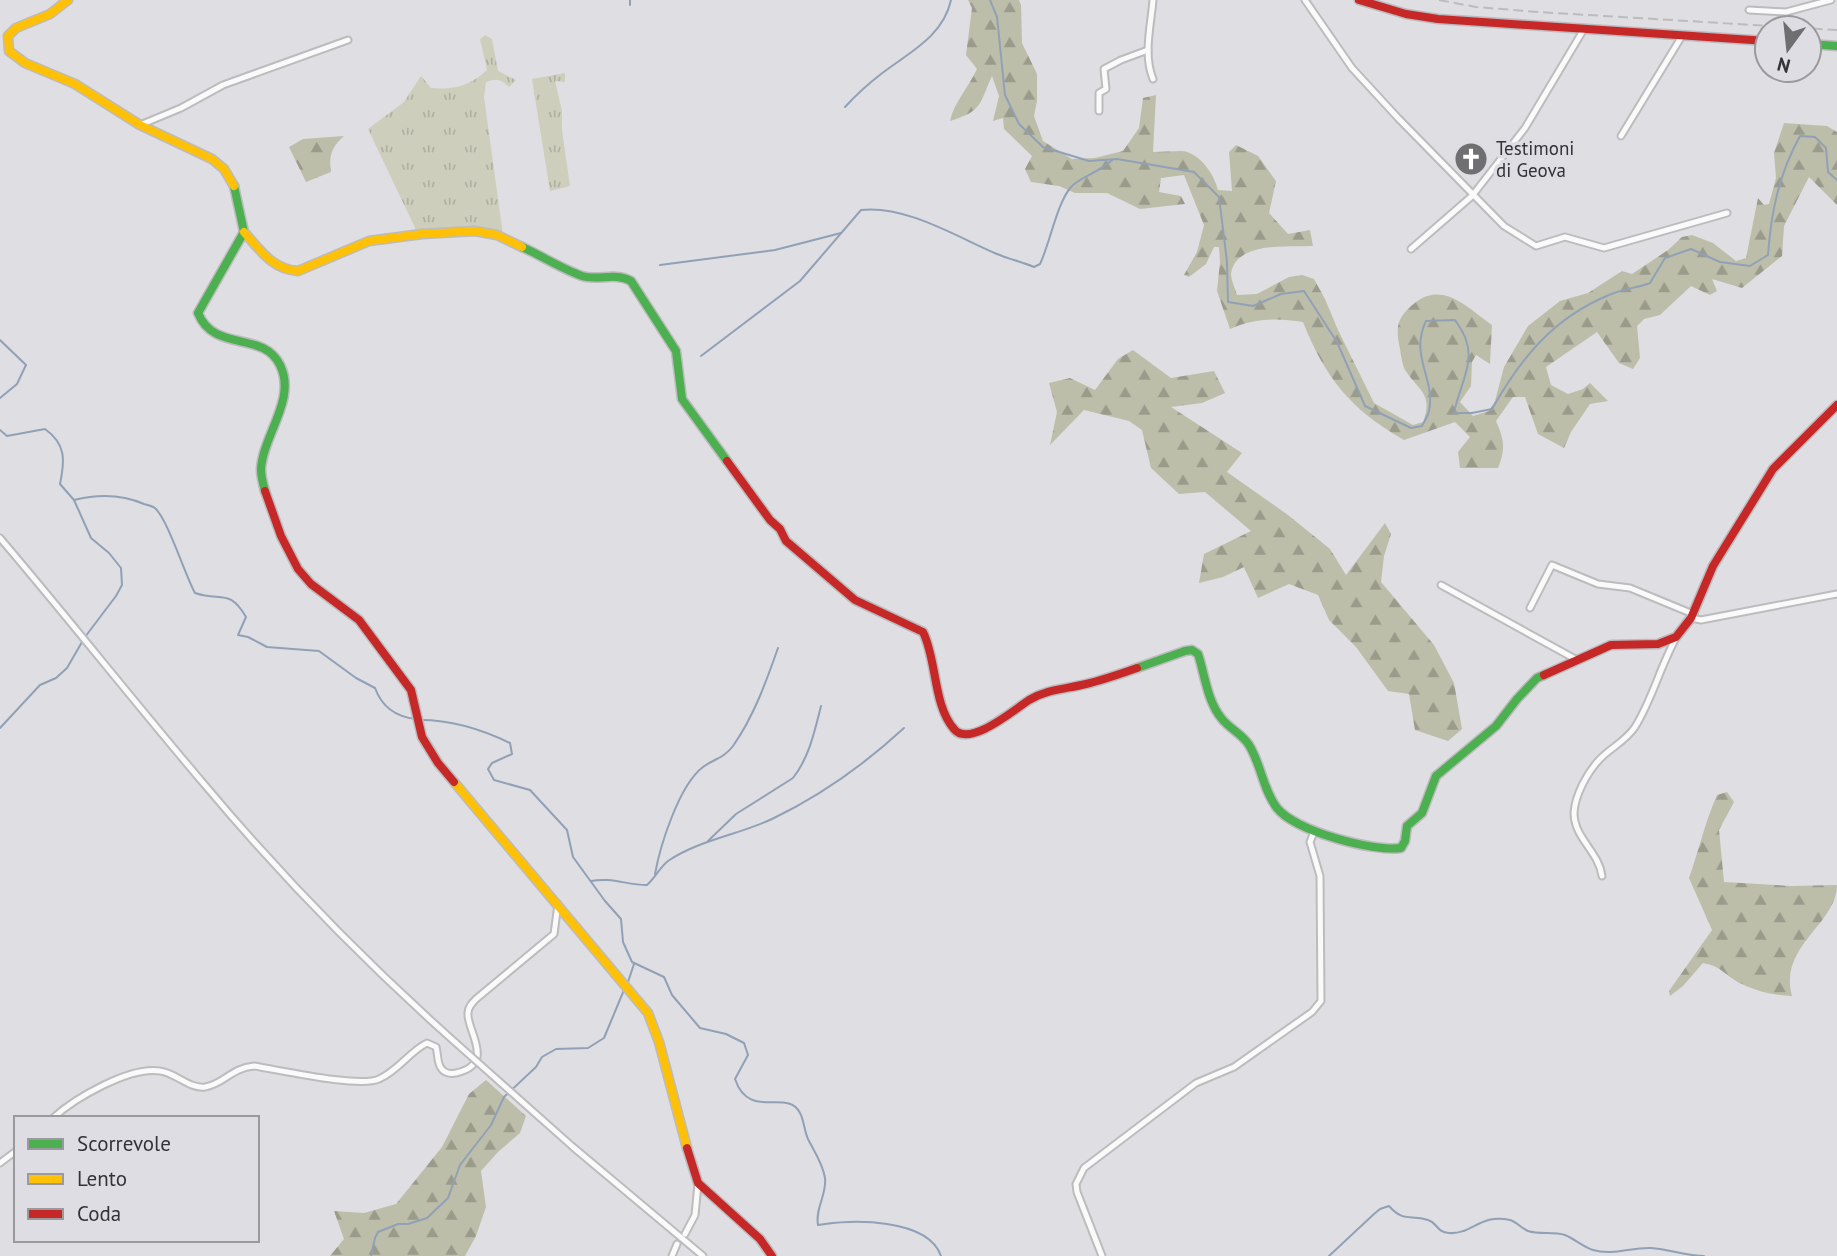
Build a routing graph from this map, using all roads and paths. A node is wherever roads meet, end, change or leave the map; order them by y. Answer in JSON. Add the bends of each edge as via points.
{"nodes":[{"id":1,"x":68,"y":0,"type":"edge"},
{"id":2,"x":1153,"y":0,"type":"edge"},
{"id":3,"x":1305,"y":0,"type":"edge"},
{"id":4,"x":1359,"y":0,"type":"edge"},
{"id":5,"x":1830,"y":0,"type":"edge"},
{"id":6,"x":1749,"y":10,"type":"dead end"},
{"id":7,"x":1584,"y":29,"type":"junction"},
{"id":8,"x":1682,"y":36,"type":"junction"},
{"id":9,"x":348,"y":40,"type":"dead end"},
{"id":10,"x":1753,"y":40,"type":"edge"},
{"id":11,"x":1148,"y":50,"type":"junction"},
{"id":12,"x":1153,"y":79,"type":"dead end"},
{"id":13,"x":1099,"y":111,"type":"dead end"},
{"id":14,"x":140,"y":125,"type":"junction"},
{"id":15,"x":1621,"y":136,"type":"dead end"},
{"id":16,"x":1472,"y":196,"type":"junction"},
{"id":17,"x":1727,"y":213,"type":"dead end"},
{"id":18,"x":244,"y":232,"type":"junction"},
{"id":19,"x":1411,"y":249,"type":"dead end"},
{"id":20,"x":1837,"y":405,"type":"edge"},
{"id":21,"x":0,"y":538,"type":"edge"},
{"id":22,"x":1441,"y":585,"type":"dead end"},
{"id":23,"x":1837,"y":594,"type":"edge"},
{"id":24,"x":1530,"y":608,"type":"dead end"},
{"id":25,"x":1692,"y":616,"type":"junction"},
{"id":26,"x":1676,"y":638,"type":"junction"},
{"id":27,"x":1577,"y":660,"type":"junction"},
{"id":28,"x":1314,"y":832,"type":"junction"},
{"id":29,"x":1602,"y":876,"type":"dead end"},
{"id":30,"x":558,"y":904,"type":"junction"},
{"id":31,"x":56,"y":1116,"type":"edge"},
{"id":32,"x":698,"y":1183,"type":"junction"},
{"id":33,"x":685,"y":1234,"type":"dead end"},
{"id":34,"x":677,"y":1244,"type":"dead end"},
{"id":35,"x":672,"y":1256,"type":"edge"},
{"id":36,"x":703,"y":1256,"type":"edge"},
{"id":37,"x":772,"y":1256,"type":"edge"},
{"id":38,"x":1102,"y":1256,"type":"edge"}],
"edges":[{"from":1,"to":14,"type":"street","via":[[50,14],[16,27],[8,36],[9,51],[25,63],[75,84]]},
{"from":2,"to":11,"type":"street"},
{"from":3,"to":16,"type":"street","via":[[1352,68]]},
{"from":4,"to":7,"type":"street","via":[[1438,19]]},
{"from":5,"to":6,"type":"street","via":[[1786,12]]},
{"from":7,"to":8,"type":"street"},
{"from":7,"to":16,"type":"street","via":[[1525,128]]},
{"from":8,"to":10,"type":"street"},
{"from":8,"to":15,"type":"street"},
{"from":9,"to":14,"type":"street","via":[[223,85]]},
{"from":11,"to":12,"type":"street"},
{"from":11,"to":13,"type":"street","via":[[1104,69]]},
{"from":14,"to":18,"type":"street","via":[[199,151],[224,169],[239,201]]},
{"from":16,"to":17,"type":"street","via":[[1504,226],[1536,246],[1565,237],[1604,248]]},
{"from":16,"to":19,"type":"street"},
{"from":18,"to":28,"type":"street","via":[[283,271],[298,271],[376,239],[475,231],[497,235],[585,277],[624,277],[676,351],[682,400],[786,541],[855,600],[923,632],[954,730],[964,736],[975,735],[1039,694],[1090,684],[1192,650],[1198,654],[1218,711],[1249,745],[1277,807]]},
{"from":18,"to":30,"type":"street","via":[[199,308],[199,319],[213,334],[262,346],[280,363],[283,399],[264,451],[261,476],[292,559],[306,579],[359,620],[403,678],[414,698],[422,737],[438,763]]},
{"from":20,"to":25,"type":"street","via":[[1773,469],[1713,566]]},
{"from":21,"to":36,"type":"street","bridge":true,"via":[[205,785],[310,902],[411,1004]]},
{"from":22,"to":27,"type":"street"},
{"from":23,"to":25,"type":"street","via":[[1702,620]]},
{"from":24,"to":25,"type":"street","via":[[1552,565],[1598,584],[1630,588]]},
{"from":25,"to":26,"type":"street"},
{"from":26,"to":27,"type":"street","via":[[1658,644],[1611,645]]},
{"from":26,"to":29,"type":"street","via":[[1634,729],[1598,760],[1581,787],[1574,812],[1577,830],[1600,863]]},
{"from":27,"to":28,"type":"street","via":[[1537,678],[1496,726],[1436,776],[1422,813],[1408,826],[1401,848],[1375,850]]},
{"from":28,"to":38,"type":"street","via":[[1310,842],[1320,876],[1321,1001],[1234,1067],[1196,1083],[1084,1168],[1077,1192]]},
{"from":30,"to":31,"type":"street","via":[[554,934],[470,1006],[476,1058],[459,1072],[443,1071],[436,1047],[427,1042],[380,1079],[362,1083],[254,1066],[199,1087],[151,1070],[82,1096]]},
{"from":30,"to":32,"type":"street","via":[[648,1013]]},
{"from":32,"to":33,"type":"street","via":[[695,1215]]},
{"from":32,"to":37,"type":"street","via":[[761,1239]]},
{"from":34,"to":35,"type":"street"}]}
